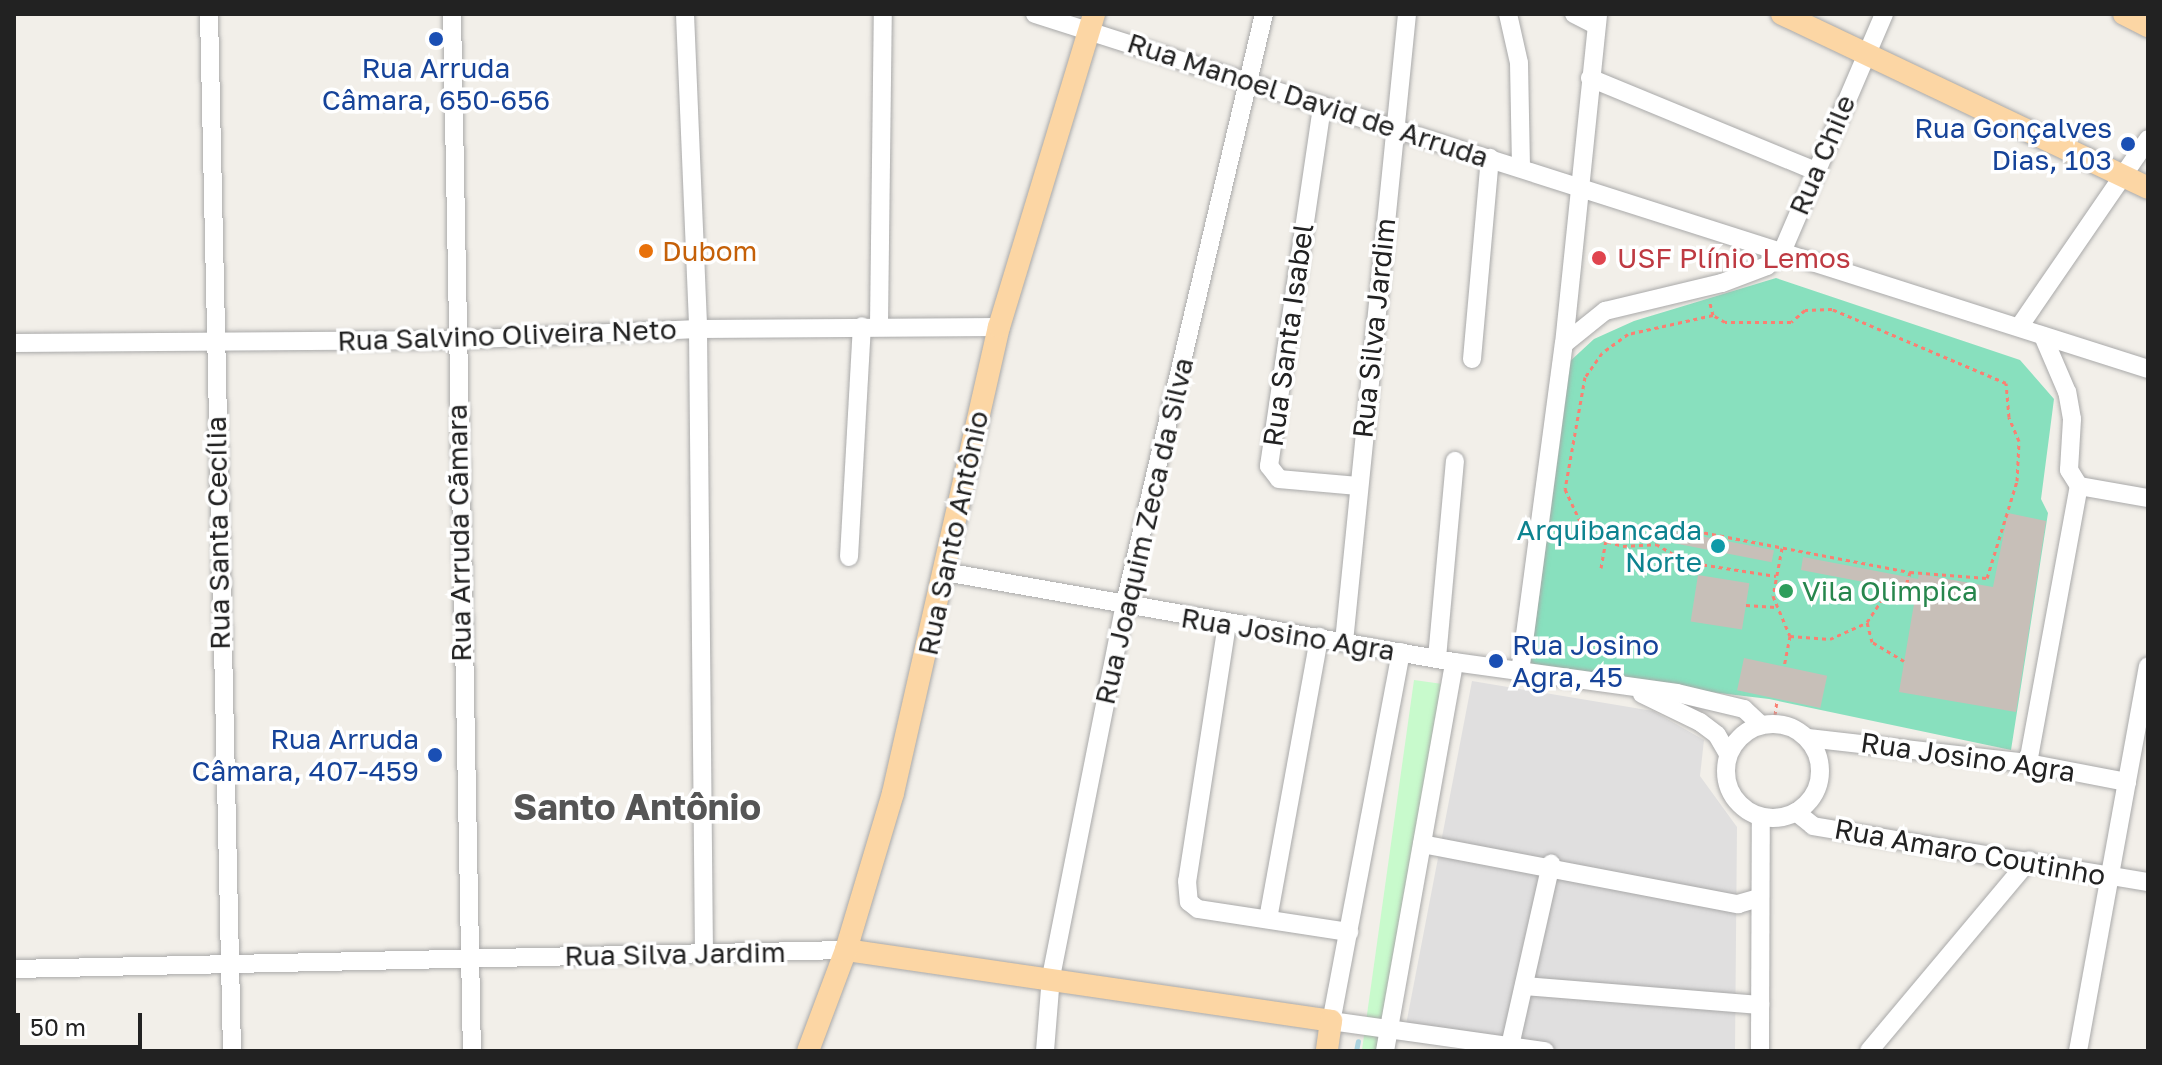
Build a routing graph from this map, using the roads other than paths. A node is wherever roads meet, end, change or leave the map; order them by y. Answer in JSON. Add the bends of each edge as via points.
{"nodes":[{"id":1,"x":209,"y":14,"type":"edge"},
{"id":2,"x":452,"y":14,"type":"edge"},
{"id":3,"x":685,"y":14,"type":"edge"},
{"id":4,"x":883,"y":14,"type":"edge"},
{"id":5,"x":1035,"y":14,"type":"edge"},
{"id":6,"x":1264,"y":14,"type":"edge"},
{"id":7,"x":1407,"y":14,"type":"edge"},
{"id":8,"x":1508,"y":14,"type":"edge"},
{"id":9,"x":1574,"y":14,"type":"edge"},
{"id":10,"x":1782,"y":14,"type":"edge"},
{"id":11,"x":1884,"y":14,"type":"edge"},
{"id":12,"x":2124,"y":14,"type":"edge"},
{"id":13,"x":1596,"y":19,"type":"edge"},
{"id":14,"x":1091,"y":22,"type":"edge"},
{"id":15,"x":2148,"y":26,"type":"edge"},
{"id":16,"x":1866,"y":53,"type":"junction"},
{"id":17,"x":1590,"y":78,"type":"junction"},
{"id":18,"x":1249,"y":84,"type":"junction"},
{"id":19,"x":1322,"y":107,"type":"junction"},
{"id":20,"x":1396,"y":127,"type":"junction"},
{"id":21,"x":2148,"y":139,"type":"edge"},
{"id":22,"x":1490,"y":158,"type":"junction"},
{"id":23,"x":1521,"y":168,"type":"junction"},
{"id":24,"x":1813,"y":170,"type":"junction"},
{"id":25,"x":2122,"y":175,"type":"junction"},
{"id":26,"x":1581,"y":188,"type":"junction"},
{"id":27,"x":2148,"y":188,"type":"edge"},
{"id":28,"x":1782,"y":252,"type":"junction"},
{"id":29,"x":870,"y":326,"type":"junction"},
{"id":30,"x":999,"y":327,"type":"junction"},
{"id":31,"x":2019,"y":327,"type":"junction"},
{"id":32,"x":698,"y":329,"type":"junction"},
{"id":33,"x":2043,"y":336,"type":"junction"},
{"id":34,"x":455,"y":340,"type":"junction"},
{"id":35,"x":213,"y":341,"type":"junction"},
{"id":36,"x":14,"y":343,"type":"edge"},
{"id":37,"x":1564,"y":344,"type":"junction"},
{"id":38,"x":1472,"y":359,"type":"dead end"},
{"id":39,"x":2148,"y":369,"type":"edge"},
{"id":40,"x":1455,"y":461,"type":"dead end"},
{"id":41,"x":1358,"y":486,"type":"junction"},
{"id":42,"x":2079,"y":486,"type":"junction"},
{"id":43,"x":2148,"y":498,"type":"edge"},
{"id":44,"x":849,"y":557,"type":"dead end"},
{"id":45,"x":945,"y":572,"type":"junction"},
{"id":46,"x":1124,"y":607,"type":"junction"},
{"id":47,"x":1227,"y":624,"type":"junction"},
{"id":48,"x":1319,"y":637,"type":"junction"},
{"id":49,"x":1344,"y":642,"type":"junction"},
{"id":50,"x":1401,"y":652,"type":"junction"},
{"id":51,"x":1446,"y":660,"type":"junction"},
{"id":52,"x":2148,"y":666,"type":"edge"},
{"id":53,"x":1520,"y":672,"type":"junction"},
{"id":54,"x":1632,"y":690,"type":"junction"},
{"id":55,"x":1767,"y":724,"type":"junction"},
{"id":56,"x":1808,"y":738,"type":"junction"},
{"id":57,"x":1728,"y":754,"type":"junction"},
{"id":58,"x":2028,"y":763,"type":"junction"},
{"id":59,"x":2127,"y":782,"type":"junction"},
{"id":60,"x":1796,"y":812,"type":"junction"},
{"id":61,"x":1761,"y":817,"type":"junction"},
{"id":62,"x":1422,"y":844,"type":"junction"},
{"id":63,"x":2029,"y":860,"type":"junction"},
{"id":64,"x":1551,"y":864,"type":"junction"},
{"id":65,"x":2110,"y":876,"type":"junction"},
{"id":66,"x":2148,"y":882,"type":"edge"},
{"id":67,"x":1759,"y":898,"type":"junction"},
{"id":68,"x":1268,"y":919,"type":"junction"},
{"id":69,"x":1349,"y":932,"type":"junction"},
{"id":70,"x":846,"y":950,"type":"junction"},
{"id":71,"x":704,"y":951,"type":"junction"},
{"id":72,"x":471,"y":960,"type":"junction"},
{"id":73,"x":230,"y":961,"type":"junction"},
{"id":74,"x":14,"y":969,"type":"edge"},
{"id":75,"x":1051,"y":977,"type":"junction"},
{"id":76,"x":1524,"y":986,"type":"junction"},
{"id":77,"x":1760,"y":1005,"type":"junction"},
{"id":78,"x":1336,"y":1021,"type":"junction"},
{"id":79,"x":1384,"y":1028,"type":"junction"},
{"id":80,"x":1510,"y":1046,"type":"junction"},
{"id":81,"x":232,"y":1051,"type":"edge"},
{"id":82,"x":472,"y":1051,"type":"edge"},
{"id":83,"x":808,"y":1051,"type":"edge"},
{"id":84,"x":1045,"y":1051,"type":"edge"},
{"id":85,"x":1327,"y":1051,"type":"edge"},
{"id":86,"x":1385,"y":1051,"type":"edge"},
{"id":87,"x":1545,"y":1051,"type":"edge"},
{"id":88,"x":1760,"y":1051,"type":"edge"},
{"id":89,"x":1869,"y":1051,"type":"edge"},
{"id":90,"x":2078,"y":1051,"type":"edge"}],
"edges":[{"from":1,"to":35,"type":"street","name":"Rua Santa Cecília"},
{"from":2,"to":34,"type":"street","name":"Rua Arruda Cãmara"},
{"from":3,"to":32,"type":"street"},
{"from":4,"to":29,"type":"street"},
{"from":5,"to":14,"type":"street","name":"Rua Manoel David de Arruda"},
{"from":6,"to":18,"type":"street","name":"Rua Joaquim Zeca da Silva"},
{"from":7,"to":20,"type":"street","name":"Rua Silva Jardim"},
{"from":8,"to":23,"type":"street","via":[[1519,63]]},
{"from":9,"to":13,"type":"street"},
{"from":10,"to":16,"type":"main road"},
{"from":11,"to":16,"type":"street","name":"Rua Chile"},
{"from":12,"to":15,"type":"main road"},
{"from":13,"to":17,"type":"street"},
{"from":14,"to":18,"type":"street","name":"Rua Manoel David de Arruda"},
{"from":14,"to":30,"type":"main road","name":"Rua Santo Antônio"},
{"from":16,"to":24,"type":"street","name":"Rua Chile"},
{"from":16,"to":25,"type":"main road"},
{"from":17,"to":24,"type":"street"},
{"from":17,"to":26,"type":"street"},
{"from":18,"to":19,"type":"street","name":"Rua Manoel David de Arruda"},
{"from":18,"to":46,"type":"street","name":"Rua Joaquim Zeca da Silva"},
{"from":19,"to":20,"type":"street","name":"Rua Manoel David de Arruda"},
{"from":19,"to":41,"type":"street","name":"Rua Santa Isabel","via":[[1269,466],[1279,479]]},
{"from":20,"to":22,"type":"street","name":"Rua Manoel David de Arruda"},
{"from":20,"to":41,"type":"street","name":"Rua Silva Jardim"},
{"from":21,"to":25,"type":"street"},
{"from":22,"to":23,"type":"street","name":"Rua Manoel David de Arruda"},
{"from":22,"to":38,"type":"street"},
{"from":23,"to":26,"type":"street","name":"Rua Manoel David de Arruda"},
{"from":24,"to":28,"type":"street","name":"Rua Chile"},
{"from":25,"to":27,"type":"main road"},
{"from":25,"to":31,"type":"street"},
{"from":26,"to":28,"type":"street","name":"Rua Manoel David de Arruda"},
{"from":26,"to":37,"type":"street"},
{"from":28,"to":31,"type":"street","name":"Rua Manoel David de Arruda"},
{"from":28,"to":37,"type":"street","name":"Rua Chile","via":[[1767,266],[1704,288],[1605,311]]},
{"from":29,"to":30,"type":"street","name":"Rua Salvino Oliveira Neto"},
{"from":29,"to":32,"type":"street","name":"Rua Salvino Oliveira Neto"},
{"from":29,"to":44,"type":"street"},
{"from":30,"to":45,"type":"main road","name":"Rua Santo Antônio"},
{"from":31,"to":33,"type":"street","name":"Rua Manoel David de Arruda"},
{"from":32,"to":34,"type":"street","name":"Rua Salvino Oliveira Neto"},
{"from":32,"to":71,"type":"street"},
{"from":33,"to":39,"type":"street","name":"Rua Manoel David de Arruda"},
{"from":33,"to":42,"type":"street","via":[[2067,392],[2072,419],[2069,470]]},
{"from":34,"to":35,"type":"street","name":"Rua Salvino Oliveira Neto"},
{"from":34,"to":72,"type":"street","name":"Rua Arruda Cãmara"},
{"from":35,"to":36,"type":"street","name":"Rua Salvino Oliveira Neto"},
{"from":35,"to":73,"type":"street","name":"Rua Santa Cecília"},
{"from":37,"to":53,"type":"street"},
{"from":40,"to":51,"type":"street"},
{"from":41,"to":49,"type":"street","name":"Rua Silva Jardim"},
{"from":42,"to":43,"type":"street"},
{"from":42,"to":58,"type":"street"},
{"from":45,"to":46,"type":"street","name":"Rua Josino Agra"},
{"from":45,"to":70,"type":"main road","name":"Rua Santo Antônio","via":[[893,793]]},
{"from":46,"to":47,"type":"street","name":"Rua Josino Agra"},
{"from":46,"to":75,"type":"street","name":"Rua Joaquim Zeca da Silva"},
{"from":47,"to":48,"type":"street","name":"Rua Josino Agra"},
{"from":47,"to":68,"type":"street","via":[[1187,881],[1193,906]]},
{"from":48,"to":49,"type":"street","name":"Rua Josino Agra"},
{"from":48,"to":68,"type":"street"},
{"from":49,"to":50,"type":"street","name":"Rua Josino Agra"},
{"from":50,"to":51,"type":"street","name":"Rua Josino Agra"},
{"from":50,"to":69,"type":"street"},
{"from":51,"to":53,"type":"street","name":"Rua Josino Agra"},
{"from":51,"to":62,"type":"street"},
{"from":52,"to":59,"type":"street"},
{"from":53,"to":54,"type":"street","name":"Rua Josino Agra"},
{"from":54,"to":55,"type":"street","name":"Rua Josino Agra","via":[[1713,700],[1744,709]]},
{"from":54,"to":57,"type":"street","name":"Rua Josino Agra","via":[[1700,722],[1717,735]]},
{"from":55,"to":56,"type":"street"},
{"from":55,"to":57,"type":"street","via":[[1736,741]]},
{"from":56,"to":58,"type":"street","name":"Rua Josino Agra"},
{"from":56,"to":60,"type":"street","name":"Rua Amaro Coutinho","via":[[1820,766],[1819,781],[1814,795]]},
{"from":57,"to":61,"type":"street","via":[[1728,786],[1735,800]]},
{"from":58,"to":59,"type":"street","name":"Rua Josino Agra"},
{"from":59,"to":65,"type":"street"},
{"from":60,"to":61,"type":"street","name":"Rua Amaro Coutinho"},
{"from":60,"to":63,"type":"street","name":"Rua Amaro Coutinho","via":[[1813,826]]},
{"from":61,"to":67,"type":"street"},
{"from":62,"to":64,"type":"street"},
{"from":62,"to":79,"type":"street"},
{"from":63,"to":65,"type":"street","name":"Rua Amaro Coutinho"},
{"from":63,"to":89,"type":"street"},
{"from":64,"to":67,"type":"street","via":[[1738,904]]},
{"from":64,"to":76,"type":"street"},
{"from":65,"to":66,"type":"street","name":"Rua Amaro Coutinho"},
{"from":65,"to":90,"type":"street"},
{"from":67,"to":77,"type":"street"},
{"from":68,"to":69,"type":"street"},
{"from":69,"to":78,"type":"street"},
{"from":70,"to":71,"type":"street","name":"Rua Silva Jardim"},
{"from":70,"to":75,"type":"main road","name":"Rua Silva Jardim"},
{"from":70,"to":83,"type":"main road","name":"Rua Santo Antônio"},
{"from":71,"to":72,"type":"street","name":"Rua Silva Jardim"},
{"from":72,"to":73,"type":"street","name":"Rua Silva Jardim"},
{"from":72,"to":82,"type":"street","name":"Rua Arruda Cãmara"},
{"from":73,"to":74,"type":"street","name":"Rua Silva Jardim"},
{"from":73,"to":81,"type":"street","name":"Rua Santa Cecília"},
{"from":75,"to":78,"type":"main road","name":"Rua Silva Jardim"},
{"from":75,"to":84,"type":"street","name":"Rua Joaquim Zeca da Silva"},
{"from":76,"to":77,"type":"street"},
{"from":76,"to":80,"type":"street"},
{"from":77,"to":88,"type":"street"},
{"from":78,"to":79,"type":"street"},
{"from":78,"to":85,"type":"main road"},
{"from":79,"to":80,"type":"street"},
{"from":79,"to":86,"type":"street"},
{"from":80,"to":87,"type":"street"}]}
